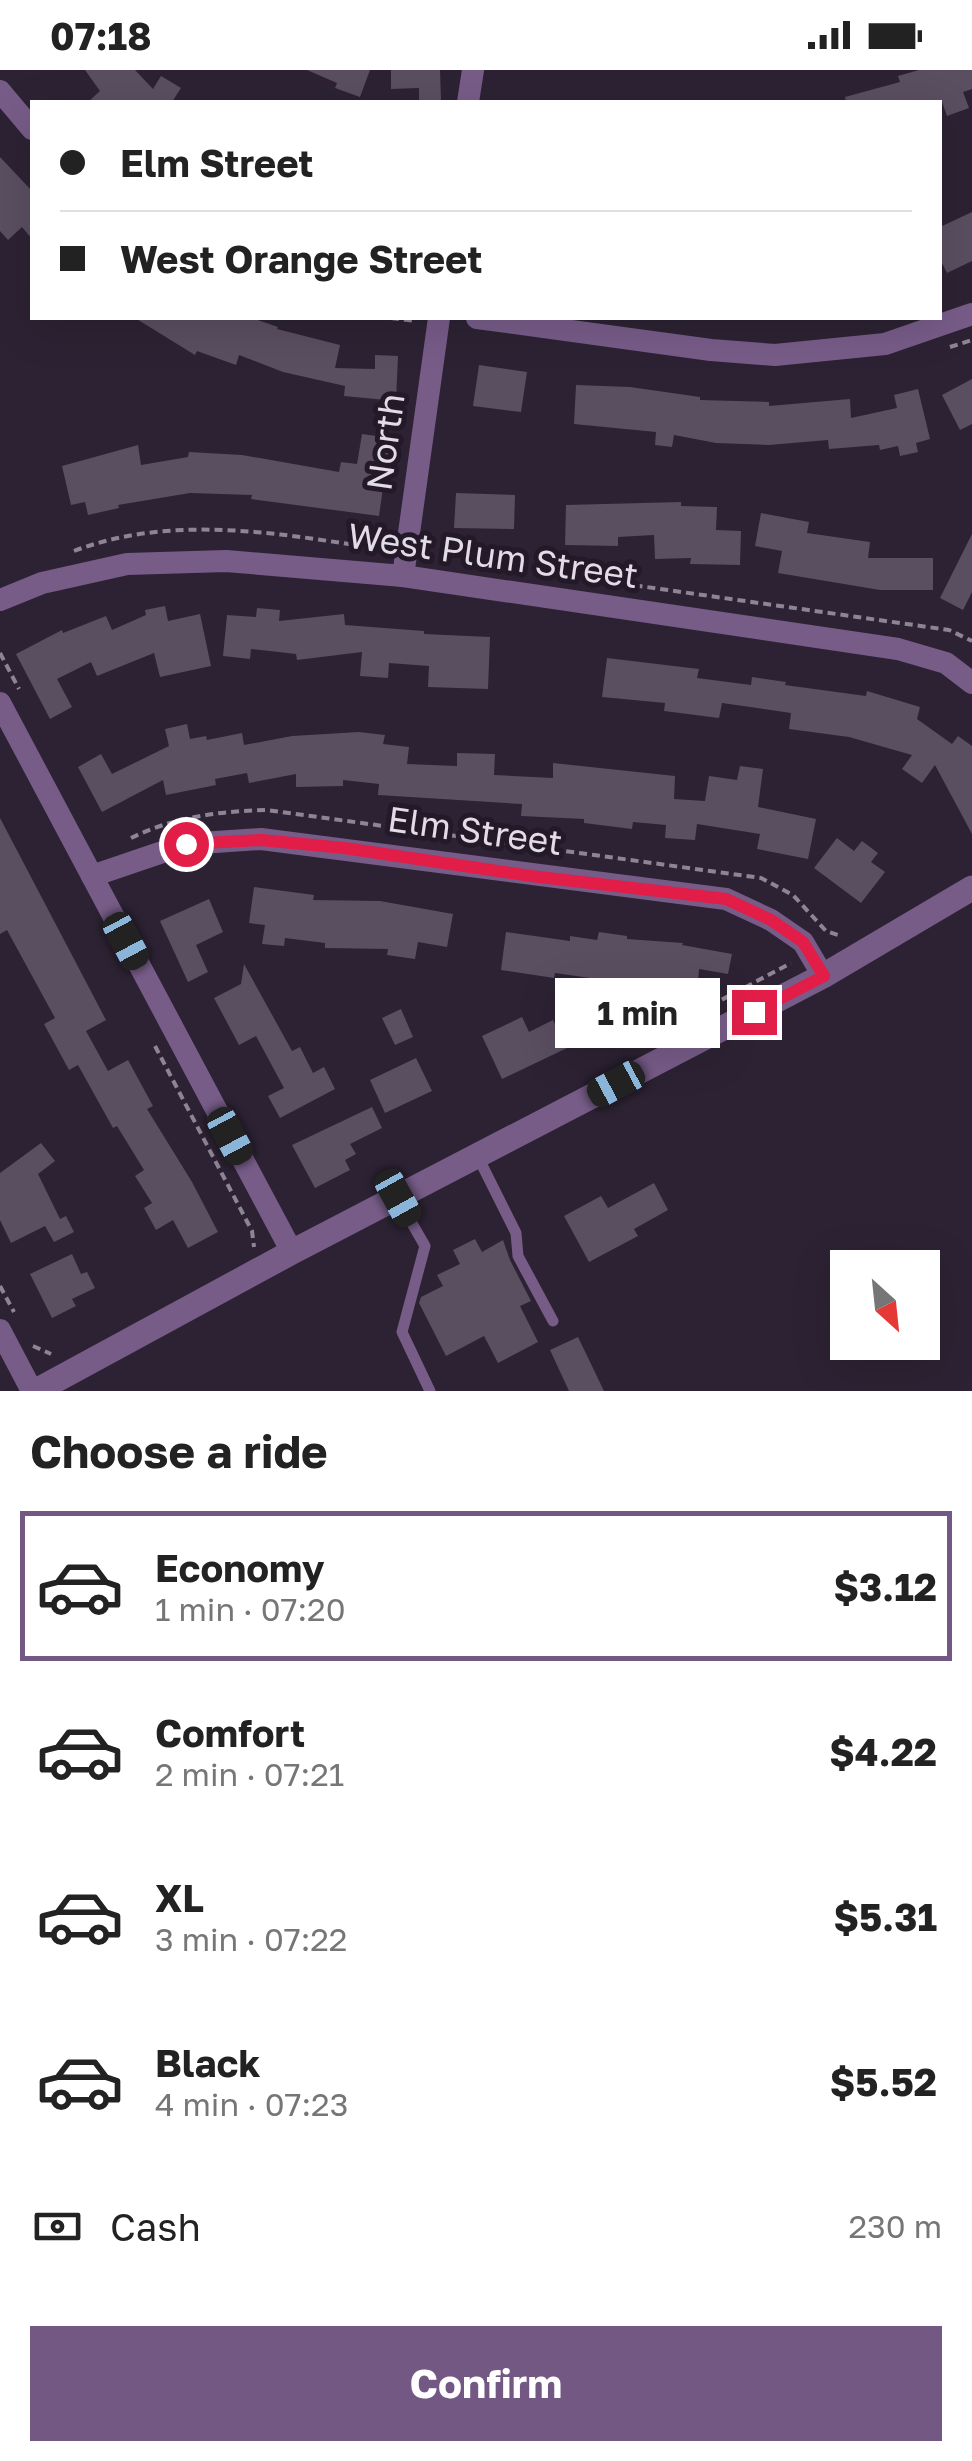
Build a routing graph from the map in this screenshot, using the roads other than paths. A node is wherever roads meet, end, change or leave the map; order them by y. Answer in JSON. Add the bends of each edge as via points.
{"nodes":[{"id":1,"x":473,"y":70,"type":"edge"},
{"id":2,"x":0,"y":92,"type":"edge"},
{"id":3,"x":468,"y":100,"type":"edge"},
{"id":4,"x":30,"y":127,"type":"edge"},
{"id":5,"x":972,"y":314,"type":"edge"},
{"id":6,"x":438,"y":320,"type":"edge"},
{"id":7,"x":492,"y":320,"type":"edge"},
{"id":8,"x":403,"y":576,"type":"junction"},
{"id":9,"x":0,"y":600,"type":"edge"},
{"id":10,"x":972,"y":683,"type":"edge"},
{"id":11,"x":0,"y":704,"type":"edge"},
{"id":12,"x":92,"y":876,"type":"junction"},
{"id":13,"x":972,"y":888,"type":"edge"},
{"id":14,"x":824,"y":976,"type":"junction"},
{"id":15,"x":478,"y":1157,"type":"junction"},
{"id":16,"x":398,"y":1198,"type":"junction"},
{"id":17,"x":292,"y":1252,"type":"junction"},
{"id":18,"x":553,"y":1322,"type":"dead end"},
{"id":19,"x":0,"y":1330,"type":"edge"},
{"id":20,"x":34,"y":1391,"type":"edge"},
{"id":21,"x":430,"y":1391,"type":"edge"}],
"edges":[{"from":1,"to":3,"type":"street"},
{"from":2,"to":4,"type":"street"},
{"from":5,"to":7,"type":"street","via":[[886,344],[775,354]]},
{"from":6,"to":8,"type":"street","name":"North"},
{"from":8,"to":9,"type":"street","name":"West Plum Street","via":[[226,561],[126,564]]},
{"from":8,"to":10,"type":"street","name":"West Plum Street","via":[[898,648],[946,663]]},
{"from":11,"to":12,"type":"street"},
{"from":12,"to":14,"type":"street","name":"Elm Street","via":[[186,844],[261,840],[726,899],[803,942]]},
{"from":12,"to":17,"type":"street"},
{"from":13,"to":14,"type":"street"},
{"from":14,"to":15,"type":"street"},
{"from":15,"to":16,"type":"street"},
{"from":15,"to":18,"type":"lane"},
{"from":16,"to":17,"type":"street"},
{"from":16,"to":21,"type":"lane","via":[[424,1246],[402,1332]]},
{"from":17,"to":20,"type":"street"},
{"from":19,"to":20,"type":"street"}]}
